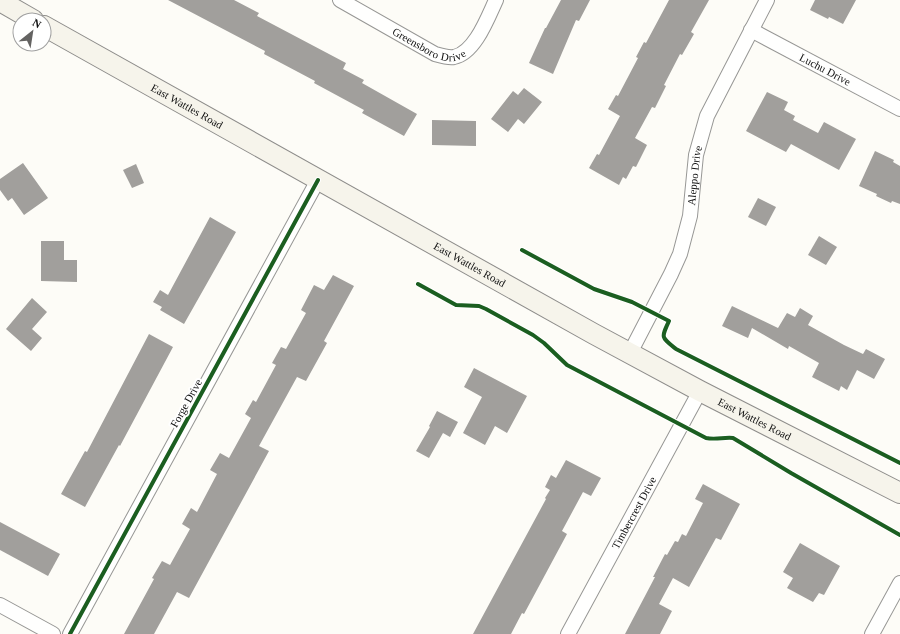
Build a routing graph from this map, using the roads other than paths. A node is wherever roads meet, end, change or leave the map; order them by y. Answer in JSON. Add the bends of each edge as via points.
{"nodes":[{"id":1,"x":340,"y":0,"type":"edge"},
{"id":2,"x":496,"y":0,"type":"edge"},
{"id":3,"x":767,"y":0,"type":"edge"},
{"id":4,"x":0,"y":1,"type":"edge"},
{"id":5,"x":19,"y":12,"type":"edge"},
{"id":6,"x":52,"y":30,"type":"edge"},
{"id":7,"x":751,"y":30,"type":"junction"},
{"id":8,"x":900,"y":109,"type":"edge"},
{"id":9,"x":318,"y":180,"type":"junction"},
{"id":10,"x":630,"y":353,"type":"junction"},
{"id":11,"x":700,"y":391,"type":"junction"},
{"id":12,"x":900,"y":493,"type":"edge"},
{"id":13,"x":900,"y":583,"type":"edge"},
{"id":14,"x":0,"y":605,"type":"edge"},
{"id":15,"x":53,"y":634,"type":"edge"},
{"id":16,"x":70,"y":634,"type":"edge"},
{"id":17,"x":568,"y":634,"type":"edge"},
{"id":18,"x":872,"y":634,"type":"edge"}],
"edges":[{"from":1,"to":2,"type":"street","name":"Greensboro Drive","via":[[445,57],[464,53],[472,45]]},
{"from":3,"to":7,"type":"street","name":"Aleppo Drive"},
{"from":4,"to":5,"type":"main road"},
{"from":6,"to":9,"type":"main road","name":"East Wattles Road"},
{"from":7,"to":8,"type":"street","name":"Luchu Drive"},
{"from":7,"to":10,"type":"street","name":"Aleppo Drive","via":[[715,98],[700,135],[690,216],[680,254]]},
{"from":9,"to":10,"type":"main road","name":"East Wattles Road"},
{"from":9,"to":16,"type":"street","name":"Forge Drive"},
{"from":10,"to":11,"type":"main road","name":"East Wattles Road"},
{"from":11,"to":12,"type":"main road","name":"East Wattles Road"},
{"from":11,"to":17,"type":"street","name":"Timbercrest Drive"},
{"from":13,"to":18,"type":"street"},
{"from":14,"to":15,"type":"street"}]}
